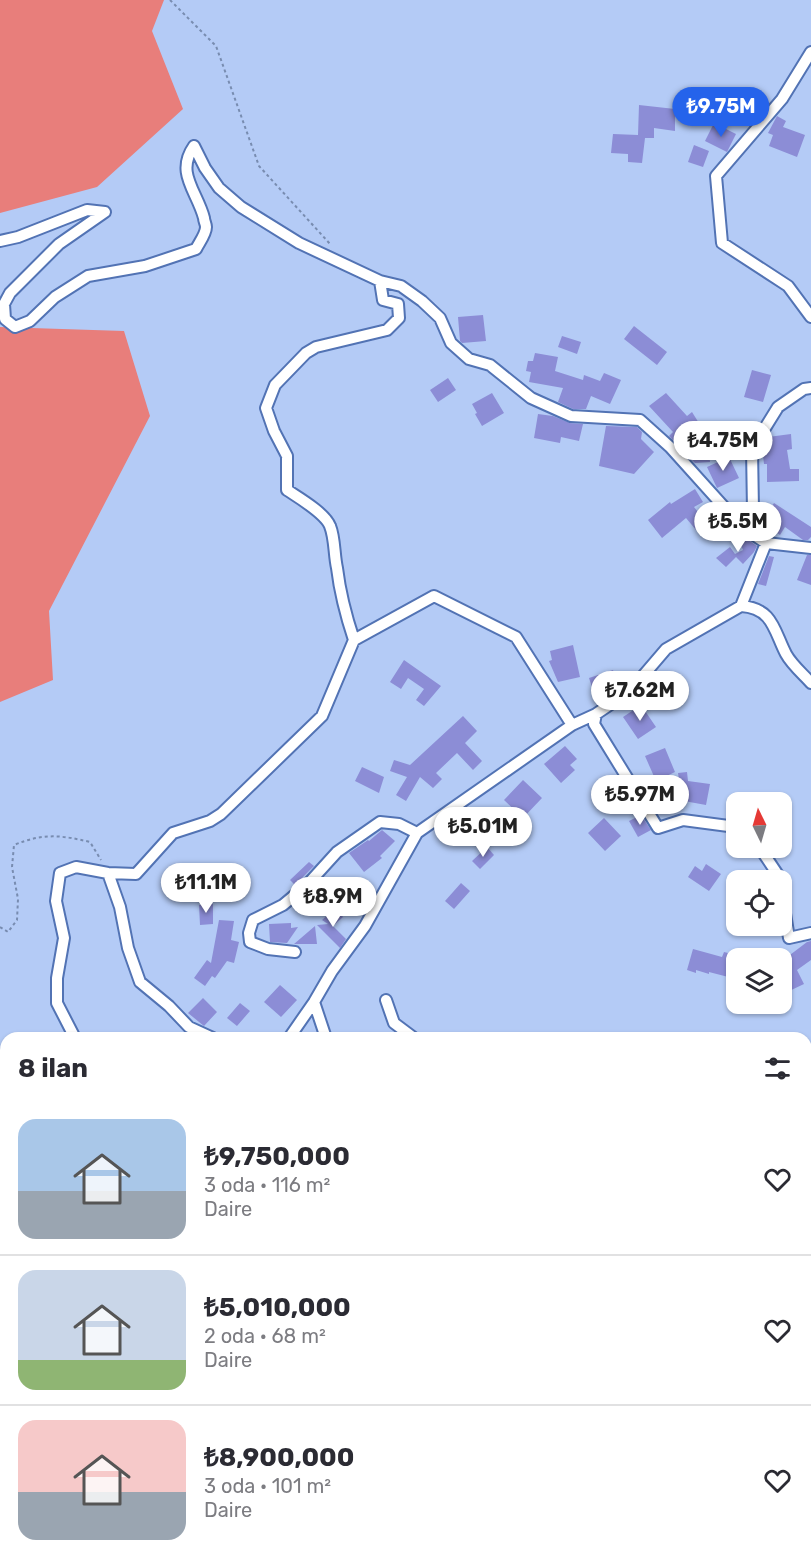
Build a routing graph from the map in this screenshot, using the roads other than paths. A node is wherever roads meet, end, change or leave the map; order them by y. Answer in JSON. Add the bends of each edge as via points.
{"nodes":[{"id":1,"x":811,"y":52,"type":"edge"},
{"id":2,"x":0,"y":241,"type":"edge"},
{"id":3,"x":380,"y":281,"type":"junction"},
{"id":4,"x":811,"y":317,"type":"edge"},
{"id":5,"x":811,"y":388,"type":"edge"},
{"id":6,"x":766,"y":543,"type":"junction"},
{"id":7,"x":811,"y":548,"type":"edge"},
{"id":8,"x":741,"y":606,"type":"junction"},
{"id":9,"x":354,"y":640,"type":"junction"},
{"id":10,"x":811,"y":683,"type":"edge"},
{"id":11,"x":596,"y":714,"type":"junction"},
{"id":12,"x":572,"y":725,"type":"junction"},
{"id":13,"x":726,"y":826,"type":"edge"},
{"id":14,"x":417,"y":834,"type":"junction"},
{"id":15,"x":108,"y":873,"type":"junction"},
{"id":16,"x":811,"y":933,"type":"edge"},
{"id":17,"x":789,"y":936,"type":"edge"},
{"id":18,"x":295,"y":952,"type":"dead end"},
{"id":19,"x":386,"y":1000,"type":"dead end"},
{"id":20,"x":314,"y":1002,"type":"junction"},
{"id":21,"x":72,"y":1032,"type":"edge"},
{"id":22,"x":200,"y":1032,"type":"edge"},
{"id":23,"x":293,"y":1032,"type":"edge"},
{"id":24,"x":324,"y":1032,"type":"edge"},
{"id":25,"x":406,"y":1032,"type":"edge"}],
"edges":[{"from":1,"to":4,"type":"street","via":[[782,99],[716,176],[722,243],[788,286]]},
{"from":2,"to":3,"type":"street","via":[[87,210],[105,212],[59,244],[10,293],[4,304],[5,319],[15,327],[30,321],[55,297],[88,276],[145,266],[196,249],[206,227],[186,170],[187,156],[194,146],[219,188],[241,207],[299,243]]},
{"from":3,"to":6,"type":"street","via":[[401,286],[422,301],[440,318],[451,343],[470,359],[490,365],[531,398],[571,416],[640,420],[742,526]]},
{"from":3,"to":9,"type":"street","via":[[383,300],[398,304],[399,318],[387,330],[316,347],[306,353],[275,385],[266,408],[287,456],[287,490],[330,524],[343,609]]},
{"from":5,"to":6,"type":"street","via":[[778,407],[752,449],[753,510]]},
{"from":6,"to":7,"type":"street"},
{"from":6,"to":8,"type":"street"},
{"from":8,"to":10,"type":"street","via":[[752,607],[772,621],[787,656]]},
{"from":8,"to":11,"type":"street","via":[[666,649],[630,691]]},
{"from":9,"to":12,"type":"street","via":[[434,596],[516,637]]},
{"from":9,"to":15,"type":"street","via":[[322,716],[221,814],[173,833],[136,873]]},
{"from":11,"to":12,"type":"street"},
{"from":11,"to":13,"type":"street","via":[[594,724],[658,828],[683,820]]},
{"from":12,"to":14,"type":"street"},
{"from":14,"to":18,"type":"street","via":[[399,824],[380,822],[337,852],[283,905],[253,920],[250,942]]},
{"from":14,"to":20,"type":"street","via":[[365,926]]},
{"from":15,"to":21,"type":"street","via":[[76,867],[60,873],[56,901],[64,938],[57,1003]]},
{"from":15,"to":22,"type":"street","via":[[140,982],[189,1027]]},
{"from":16,"to":17,"type":"street"},
{"from":19,"to":25,"type":"street","via":[[394,1023]]},
{"from":20,"to":23,"type":"street"},
{"from":20,"to":24,"type":"street"}]}
